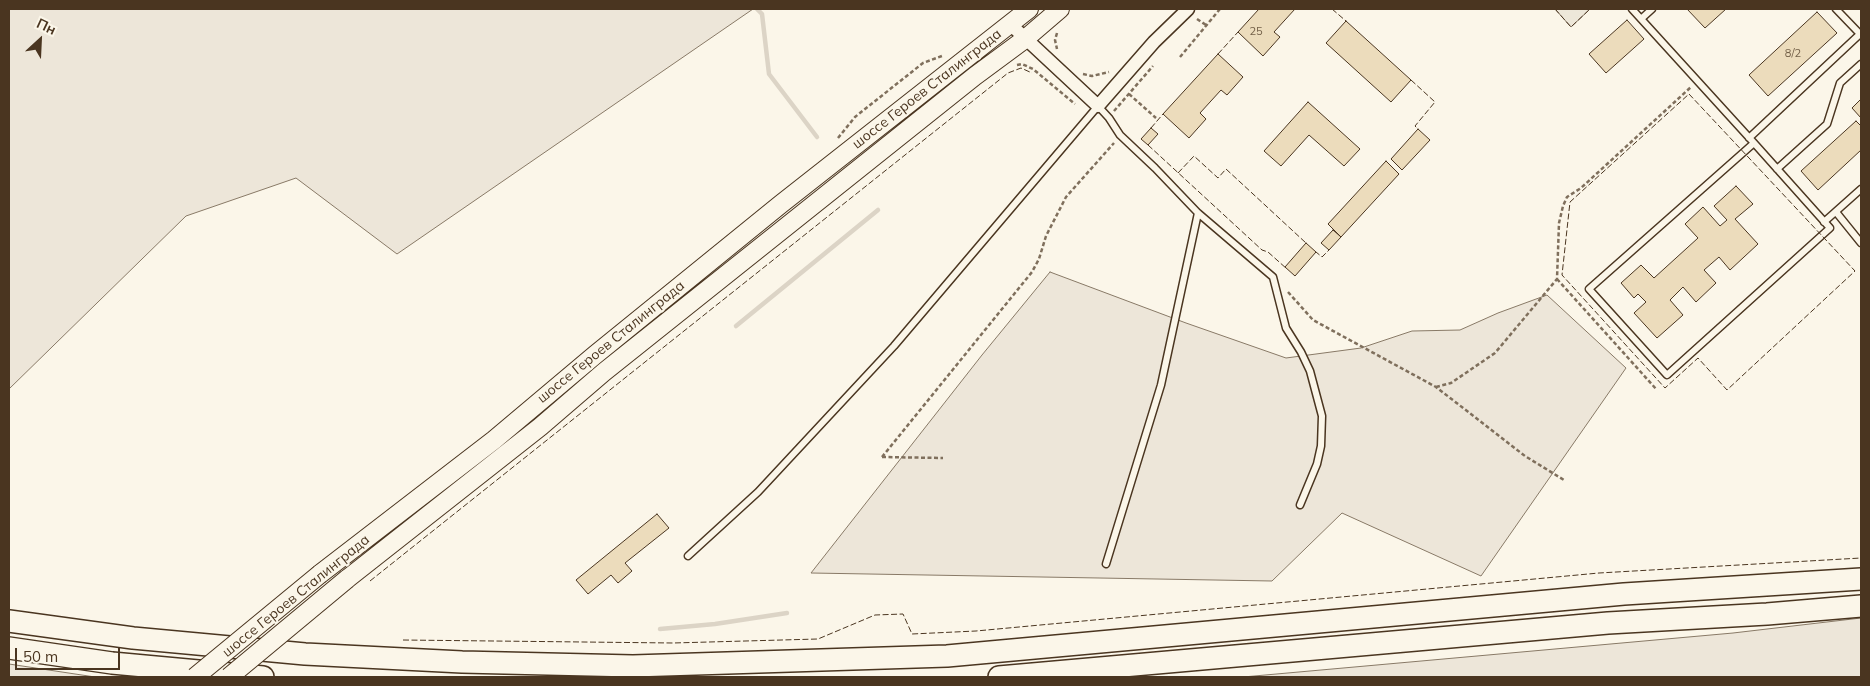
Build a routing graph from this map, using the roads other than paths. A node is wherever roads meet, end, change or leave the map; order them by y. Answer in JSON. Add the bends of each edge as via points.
{"nodes":[{"id":1,"x":1029,"y":9,"type":"edge"},
{"id":2,"x":1060,"y":9,"type":"edge"},
{"id":3,"x":1188,"y":9,"type":"edge"},
{"id":4,"x":1632,"y":9,"type":"edge"},
{"id":5,"x":1652,"y":9,"type":"edge"},
{"id":6,"x":1836,"y":9,"type":"edge"},
{"id":7,"x":1641,"y":19,"type":"junction"},
{"id":8,"x":1010,"y":24,"type":"junction"},
{"id":9,"x":1025,"y":39,"type":"junction"},
{"id":10,"x":1861,"y":64,"type":"edge"},
{"id":11,"x":1098,"y":106,"type":"junction"},
{"id":12,"x":1752,"y":140,"type":"junction"},
{"id":13,"x":1777,"y":169,"type":"junction"},
{"id":14,"x":1861,"y":189,"type":"edge"},
{"id":15,"x":1836,"y":212,"type":"junction"},
{"id":16,"x":1198,"y":213,"type":"junction"},
{"id":17,"x":1824,"y":222,"type":"junction"},
{"id":18,"x":1861,"y":243,"type":"edge"},
{"id":19,"x":1300,"y":505,"type":"dead end"},
{"id":20,"x":688,"y":556,"type":"dead end"},
{"id":21,"x":1106,"y":564,"type":"dead end"},
{"id":22,"x":1861,"y":579,"type":"edge"},
{"id":23,"x":1861,"y":606,"type":"edge"},
{"id":24,"x":9,"y":621,"type":"edge"},
{"id":25,"x":9,"y":648,"type":"edge"},
{"id":26,"x":195,"y":677,"type":"edge"},
{"id":27,"x":229,"y":677,"type":"edge"},
{"id":28,"x":263,"y":677,"type":"edge"},
{"id":29,"x":999,"y":677,"type":"edge"}],
"edges":[{"from":1,"to":8,"type":"main road","name":"шоссе Героев Сталинграда"},
{"from":2,"to":9,"type":"main road","name":"шоссе Героев Сталинграда"},
{"from":3,"to":11,"type":"street"},
{"from":4,"to":7,"type":"lane"},
{"from":5,"to":7,"type":"lane"},
{"from":6,"to":12,"type":"lane","via":[[1860,34]]},
{"from":7,"to":12,"type":"lane"},
{"from":8,"to":9,"type":"street"},
{"from":8,"to":26,"type":"main road","name":"шоссе Героев Сталинграда","bridge":true,"via":[[781,204],[494,440],[320,574]]},
{"from":9,"to":11,"type":"street"},
{"from":9,"to":27,"type":"main road","name":"шоссе Героев Сталинграда","bridge":true,"via":[[612,366]]},
{"from":10,"to":13,"type":"lane","via":[[1840,83],[1827,124]]},
{"from":11,"to":16,"type":"lane","via":[[1120,135]]},
{"from":11,"to":20,"type":"lane","via":[[894,346],[758,492]]},
{"from":12,"to":13,"type":"lane"},
{"from":12,"to":17,"type":"lane","via":[[1589,289],[1667,375],[1830,228]]},
{"from":13,"to":17,"type":"lane"},
{"from":14,"to":15,"type":"lane"},
{"from":15,"to":17,"type":"lane"},
{"from":15,"to":18,"type":"lane"},
{"from":16,"to":19,"type":"lane","via":[[1274,277],[1286,328],[1310,371],[1323,432],[1317,464]]},
{"from":16,"to":21,"type":"lane","via":[[1161,385]]},
{"from":22,"to":24,"type":"highway","via":[[1624,594],[947,656],[633,666],[305,654],[133,638]]},
{"from":23,"to":29,"type":"highway","via":[[1608,623]]},
{"from":25,"to":28,"type":"highway","via":[[112,663]]}]}
